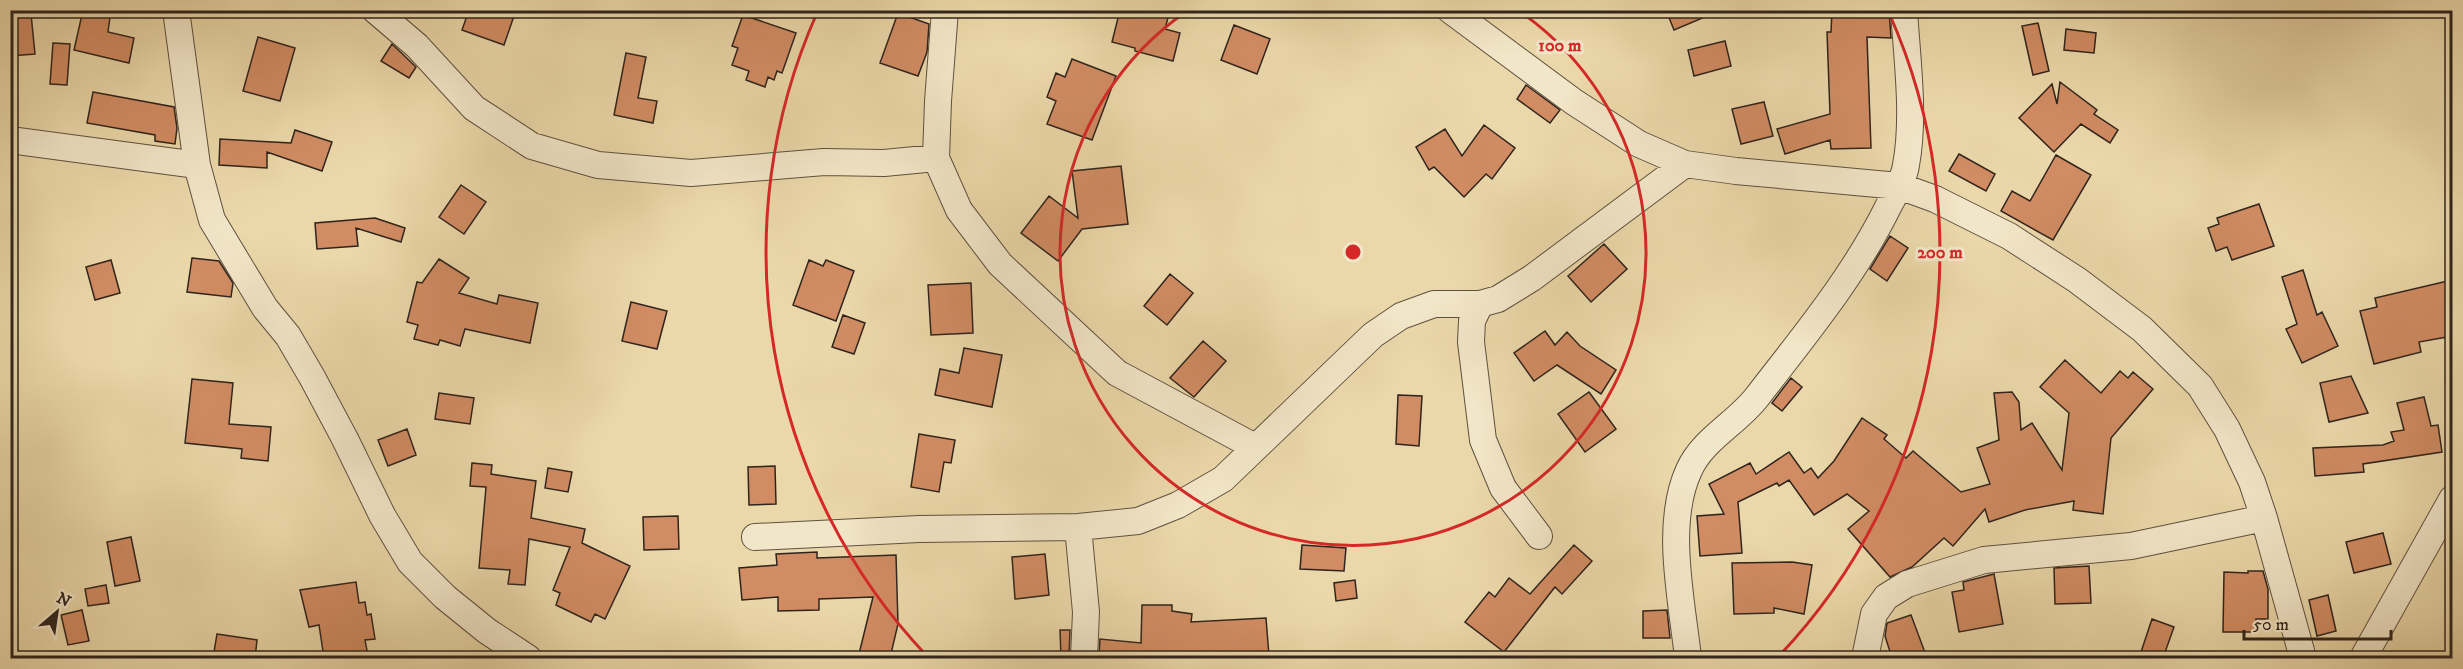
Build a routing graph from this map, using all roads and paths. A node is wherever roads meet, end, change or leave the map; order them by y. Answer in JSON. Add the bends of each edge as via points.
{"nodes":[{"id":1,"x":176,"y":10,"type":"edge"},
{"id":2,"x":375,"y":10,"type":"edge"},
{"id":3,"x":1450,"y":10,"type":"edge"},
{"id":4,"x":1904,"y":10,"type":"edge"},
{"id":5,"x":939,"y":14,"type":"edge"},
{"id":6,"x":10,"y":140,"type":"edge"},
{"id":7,"x":936,"y":158,"type":"junction"},
{"id":8,"x":1685,"y":164,"type":"junction"},
{"id":9,"x":197,"y":165,"type":"junction"},
{"id":10,"x":1899,"y":186,"type":"junction"},
{"id":11,"x":1480,"y":304,"type":"junction"},
{"id":12,"x":1255,"y":447,"type":"junction"},
{"id":13,"x":2452,"y":499,"type":"edge"},
{"id":14,"x":2264,"y":518,"type":"junction"},
{"id":15,"x":1078,"y":527,"type":"junction"},
{"id":16,"x":1539,"y":536,"type":"dead end"},
{"id":17,"x":755,"y":537,"type":"dead end"},
{"id":18,"x":528,"y":658,"type":"edge"},
{"id":19,"x":1084,"y":658,"type":"edge"},
{"id":20,"x":1688,"y":658,"type":"edge"},
{"id":21,"x":1865,"y":658,"type":"edge"},
{"id":22,"x":2303,"y":658,"type":"edge"},
{"id":23,"x":2363,"y":658,"type":"edge"}],
"edges":[{"from":1,"to":9,"type":"street"},
{"from":2,"to":7,"type":"street","via":[[417,46],[474,108],[532,146],[598,165],[691,172]]},
{"from":3,"to":8,"type":"street","via":[[1574,102],[1639,144]]},
{"from":4,"to":10,"type":"street","via":[[1909,144]]},
{"from":5,"to":7,"type":"street"},
{"from":6,"to":9,"type":"street"},
{"from":7,"to":12,"type":"street","via":[[959,210],[1000,264],[1117,373]]},
{"from":8,"to":10,"type":"street"},
{"from":8,"to":11,"type":"street","via":[[1532,278],[1498,299]]},
{"from":9,"to":18,"type":"street","via":[[212,220],[306,367],[410,562],[445,597]]},
{"from":10,"to":14,"type":"street","via":[[1935,199],[2009,236],[2142,328],[2200,386],[2232,440]]},
{"from":10,"to":20,"type":"street","via":[[1871,242],[1827,306],[1748,408],[1712,440],[1689,469],[1677,507],[1676,546]]},
{"from":11,"to":12,"type":"street","via":[[1434,304],[1401,316],[1373,335]]},
{"from":11,"to":16,"type":"street","via":[[1472,321],[1471,342],[1483,440],[1503,488]]},
{"from":12,"to":15,"type":"street","via":[[1223,479],[1178,505],[1138,521]]},
{"from":13,"to":23,"type":"street"},
{"from":14,"to":21,"type":"street","via":[[2131,546],[1984,560],[1907,584],[1886,597],[1874,614]]},
{"from":14,"to":22,"type":"street"},
{"from":15,"to":17,"type":"street"},
{"from":15,"to":19,"type":"street","via":[[1086,612]]}]}
